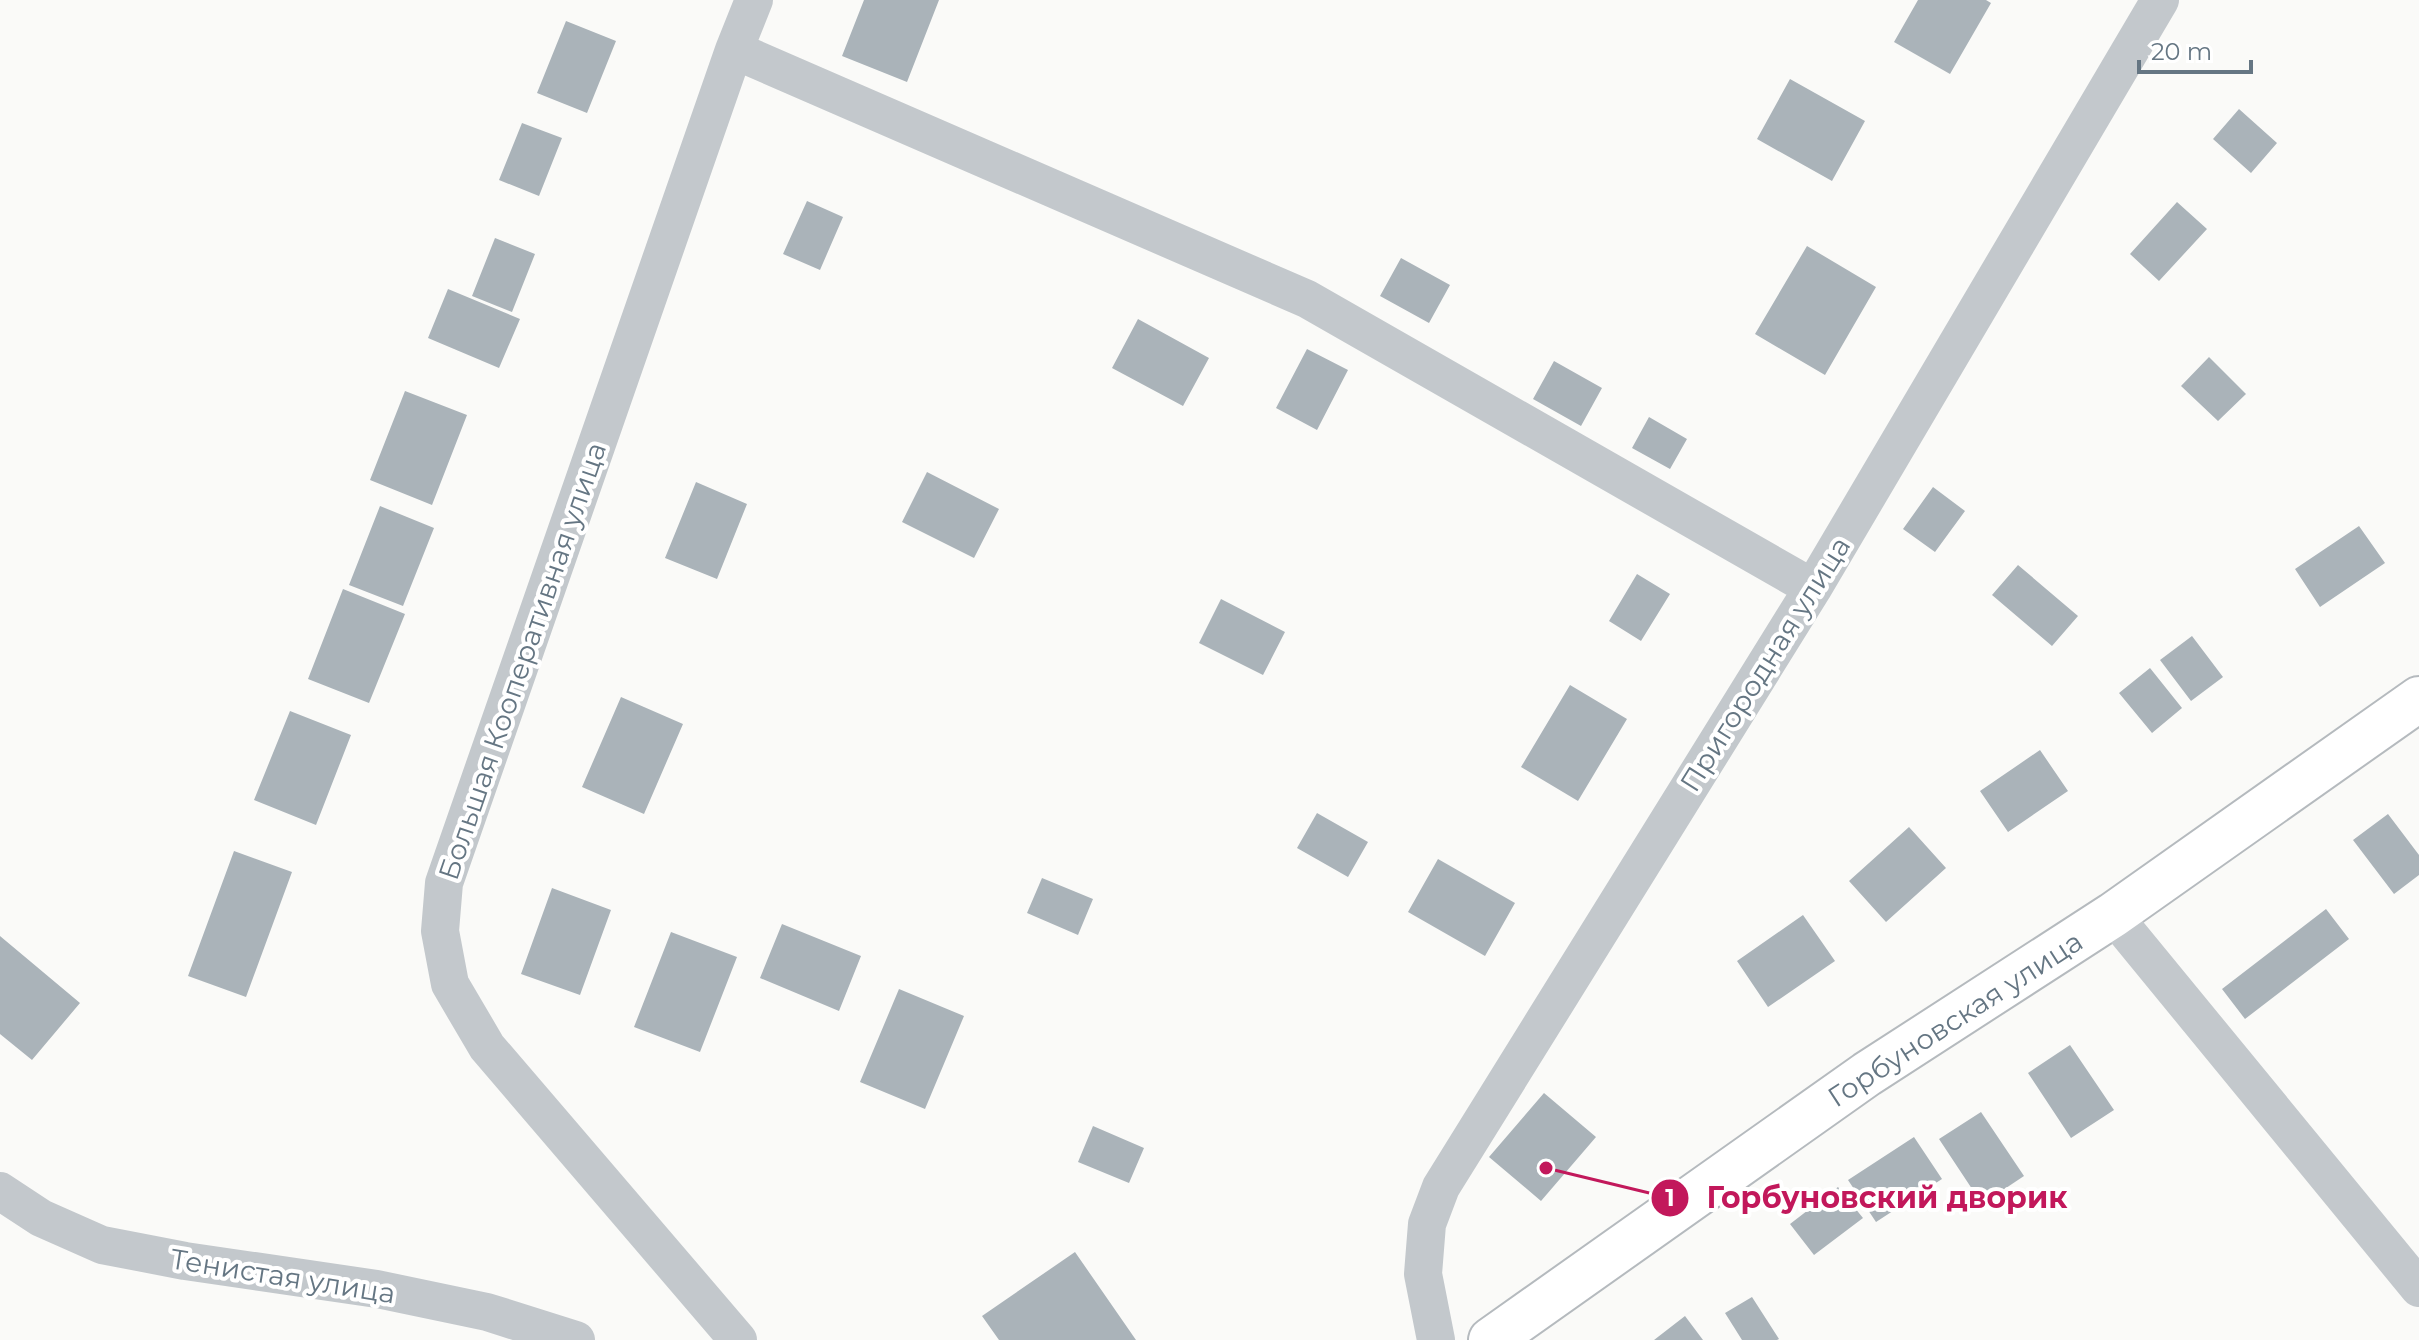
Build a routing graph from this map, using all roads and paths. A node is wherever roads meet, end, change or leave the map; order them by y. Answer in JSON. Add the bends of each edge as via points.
{"nodes":[{"id":1,"x":754,"y":0,"type":"edge"},
{"id":2,"x":2160,"y":0,"type":"edge"},
{"id":3,"x":734,"y":50,"type":"junction"},
{"id":4,"x":1813,"y":588,"type":"junction"},
{"id":5,"x":2419,"y":699,"type":"edge"},
{"id":6,"x":2113,"y":915,"type":"junction"},
{"id":7,"x":0,"y":1191,"type":"edge"},
{"id":8,"x":2419,"y":1288,"type":"edge"},
{"id":9,"x":576,"y":1340,"type":"edge"},
{"id":10,"x":738,"y":1340,"type":"edge"},
{"id":11,"x":1436,"y":1340,"type":"edge"},
{"id":12,"x":1491,"y":1340,"type":"edge"}],
"edges":[{"from":1,"to":3,"type":"street","name":"Большая Кооперативная улица"},
{"from":2,"to":4,"type":"street","name":"Пригородная улица"},
{"from":3,"to":4,"type":"street","via":[[1307,299]]},
{"from":3,"to":10,"type":"street","name":"Большая Кооперативная улица","via":[[444,883],[440,931],[450,984],[487,1047]]},
{"from":4,"to":11,"type":"street","name":"Пригородная улица","via":[[1441,1187],[1427,1224],[1423,1274]]},
{"from":5,"to":6,"type":"main road","name":"Горбуновская улица"},
{"from":6,"to":8,"type":"street"},
{"from":6,"to":12,"type":"main road","name":"Горбуновская улица","via":[[1867,1074]]},
{"from":7,"to":9,"type":"street","name":"Тенистая улица","via":[[41,1218],[102,1245],[391,1292],[487,1312]]}]}
